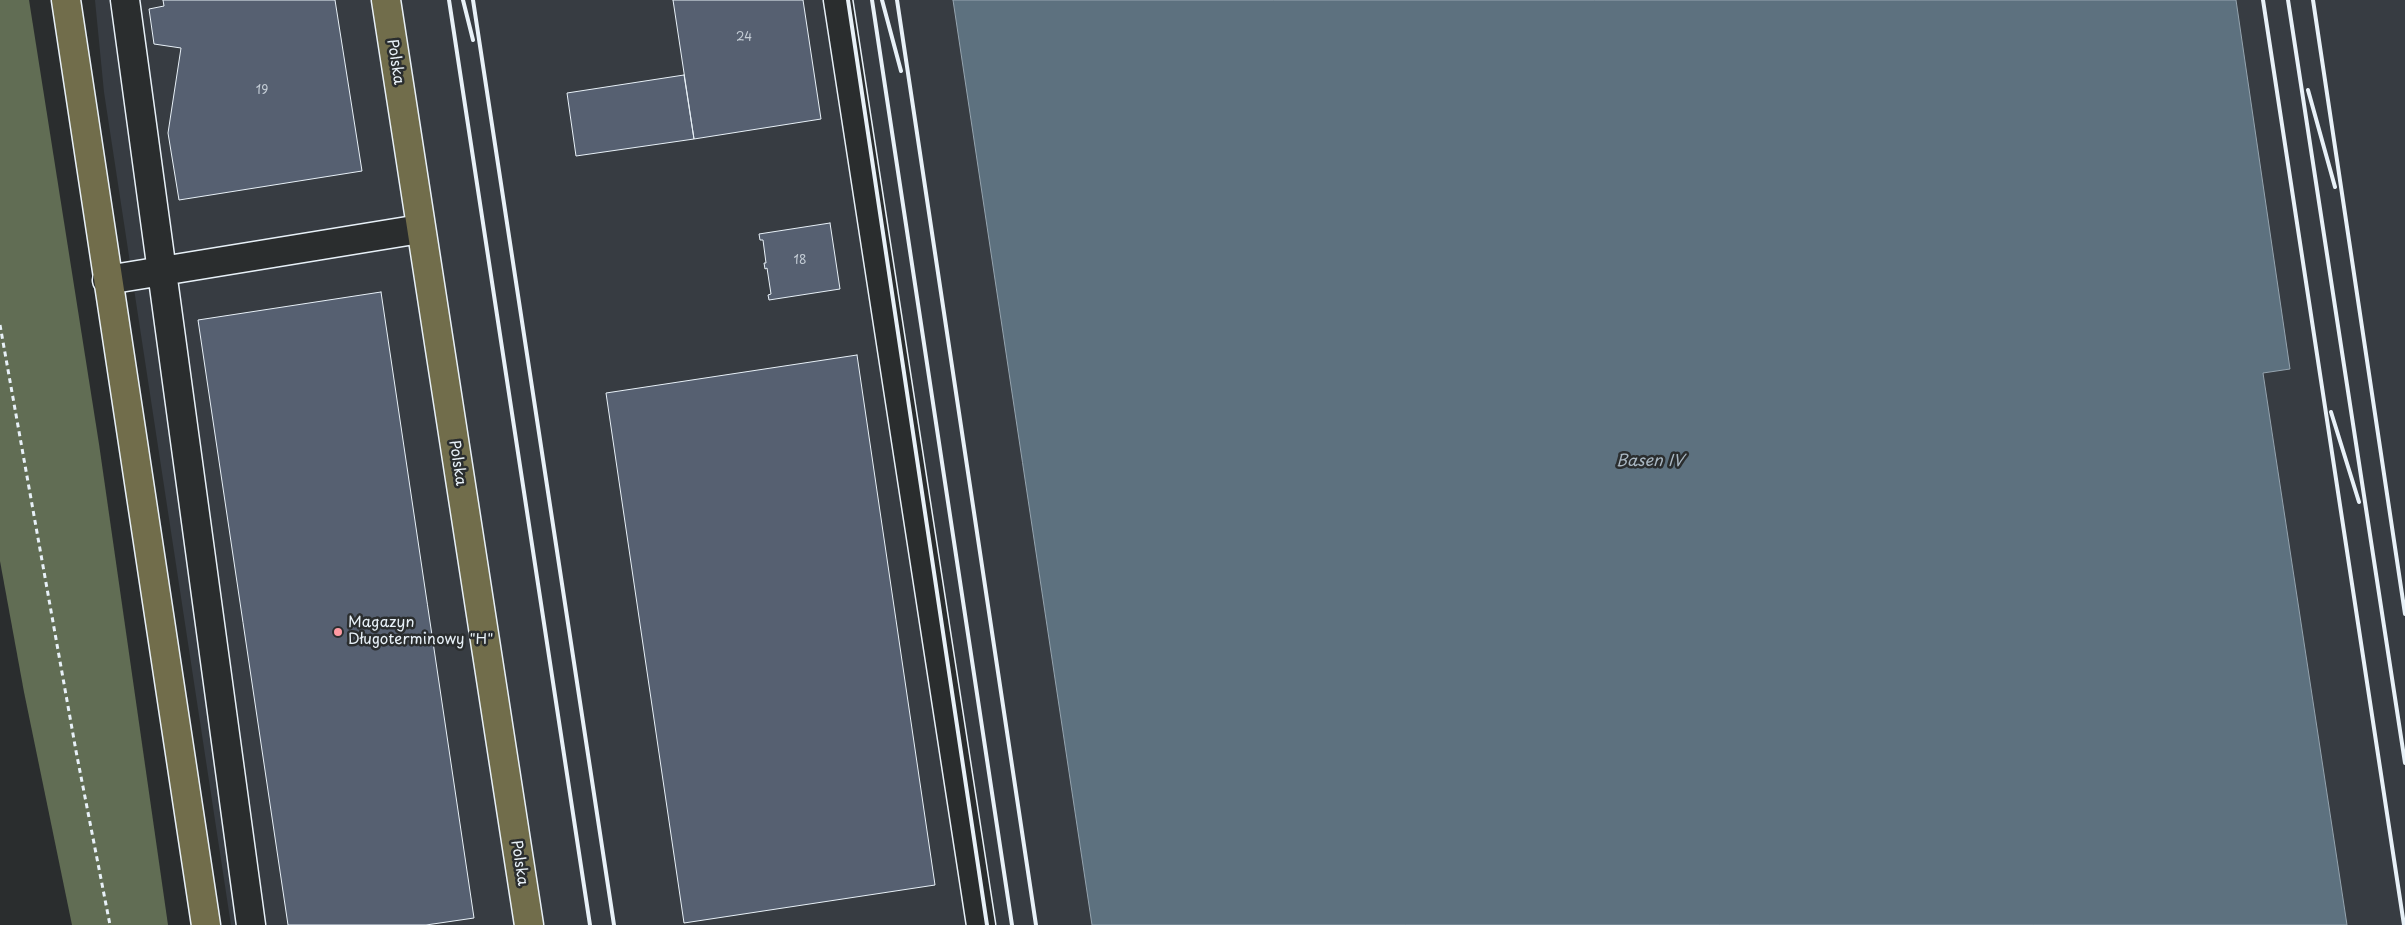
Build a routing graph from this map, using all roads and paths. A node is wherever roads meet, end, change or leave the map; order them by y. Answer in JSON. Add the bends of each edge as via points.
{"nodes":[{"id":1,"x":66,"y":0,"type":"edge"},
{"id":2,"x":125,"y":0,"type":"edge"},
{"id":3,"x":386,"y":0,"type":"edge"},
{"id":4,"x":838,"y":0,"type":"edge"},
{"id":5,"x":420,"y":229,"type":"junction"},
{"id":6,"x":161,"y":271,"type":"junction"},
{"id":7,"x":107,"y":280,"type":"junction"},
{"id":8,"x":0,"y":325,"type":"edge"},
{"id":9,"x":110,"y":925,"type":"edge"},
{"id":10,"x":206,"y":925,"type":"edge"},
{"id":11,"x":251,"y":925,"type":"edge"},
{"id":12,"x":529,"y":925,"type":"edge"},
{"id":13,"x":981,"y":925,"type":"edge"}],
"edges":[{"from":1,"to":7,"type":"highway"},
{"from":2,"to":6,"type":"lane"},
{"from":3,"to":5,"type":"highway","name":"Polska"},
{"from":4,"to":13,"type":"lane"},
{"from":5,"to":6,"type":"lane"},
{"from":5,"to":12,"type":"highway","name":"Polska"},
{"from":6,"to":7,"type":"lane"},
{"from":6,"to":11,"type":"lane"},
{"from":7,"to":10,"type":"highway"},
{"from":8,"to":9,"type":"path"}]}
